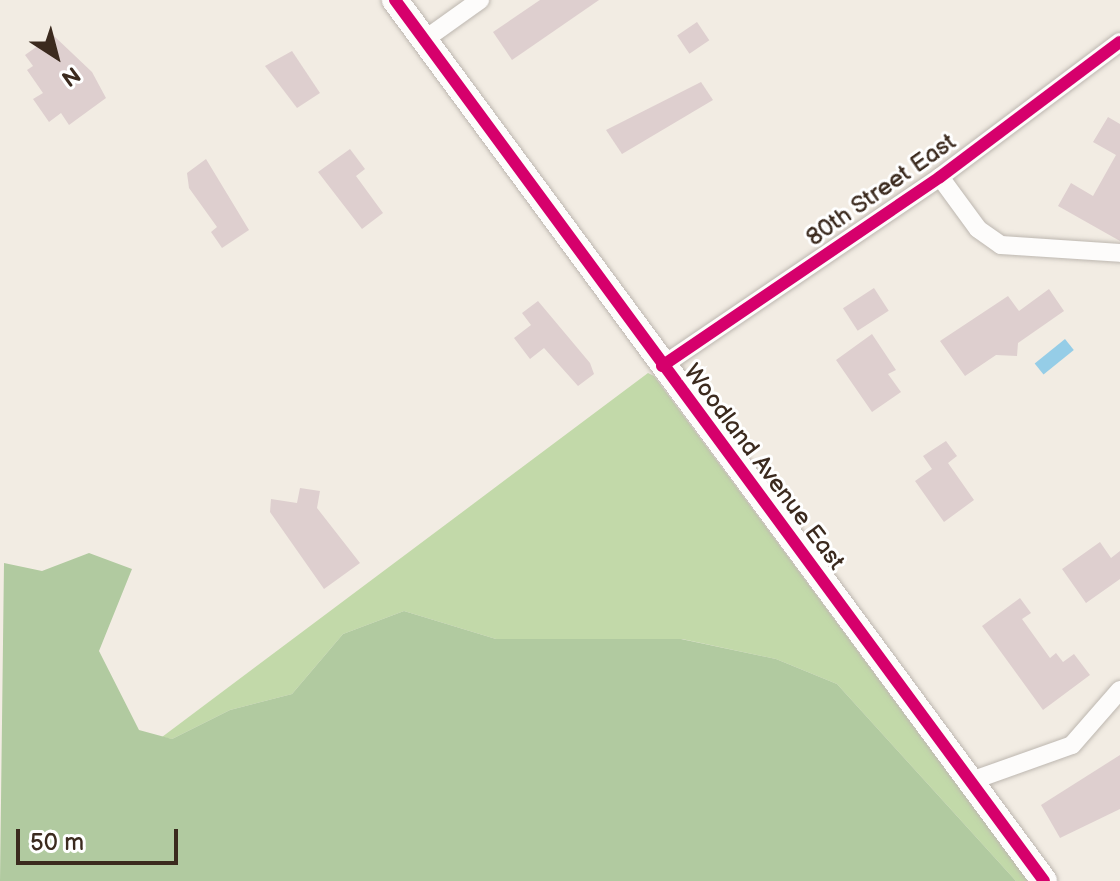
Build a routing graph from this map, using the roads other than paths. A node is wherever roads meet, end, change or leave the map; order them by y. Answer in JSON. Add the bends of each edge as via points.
{"nodes":[{"id":1,"x":395,"y":0,"type":"edge"},
{"id":2,"x":480,"y":0,"type":"edge"},
{"id":3,"x":424,"y":40,"type":"junction"},
{"id":4,"x":1120,"y":42,"type":"edge"},
{"id":5,"x":940,"y":177,"type":"junction"},
{"id":6,"x":1120,"y":253,"type":"edge"},
{"id":7,"x":662,"y":366,"type":"junction"},
{"id":8,"x":1120,"y":690,"type":"edge"},
{"id":9,"x":971,"y":781,"type":"junction"},
{"id":10,"x":1044,"y":881,"type":"edge"}],
"edges":[{"from":1,"to":3,"type":"street","name":"Woodland Avenue East"},
{"from":2,"to":3,"type":"street"},
{"from":3,"to":7,"type":"street","name":"Woodland Avenue East"},
{"from":4,"to":5,"type":"street","name":"80th Street East"},
{"from":5,"to":6,"type":"street","via":[[978,229],[1001,245]]},
{"from":5,"to":7,"type":"street","name":"80th Street East"},
{"from":7,"to":9,"type":"street","name":"Woodland Avenue East"},
{"from":8,"to":9,"type":"street","via":[[1072,745]]},
{"from":9,"to":10,"type":"street","name":"Woodland Avenue East"}]}
